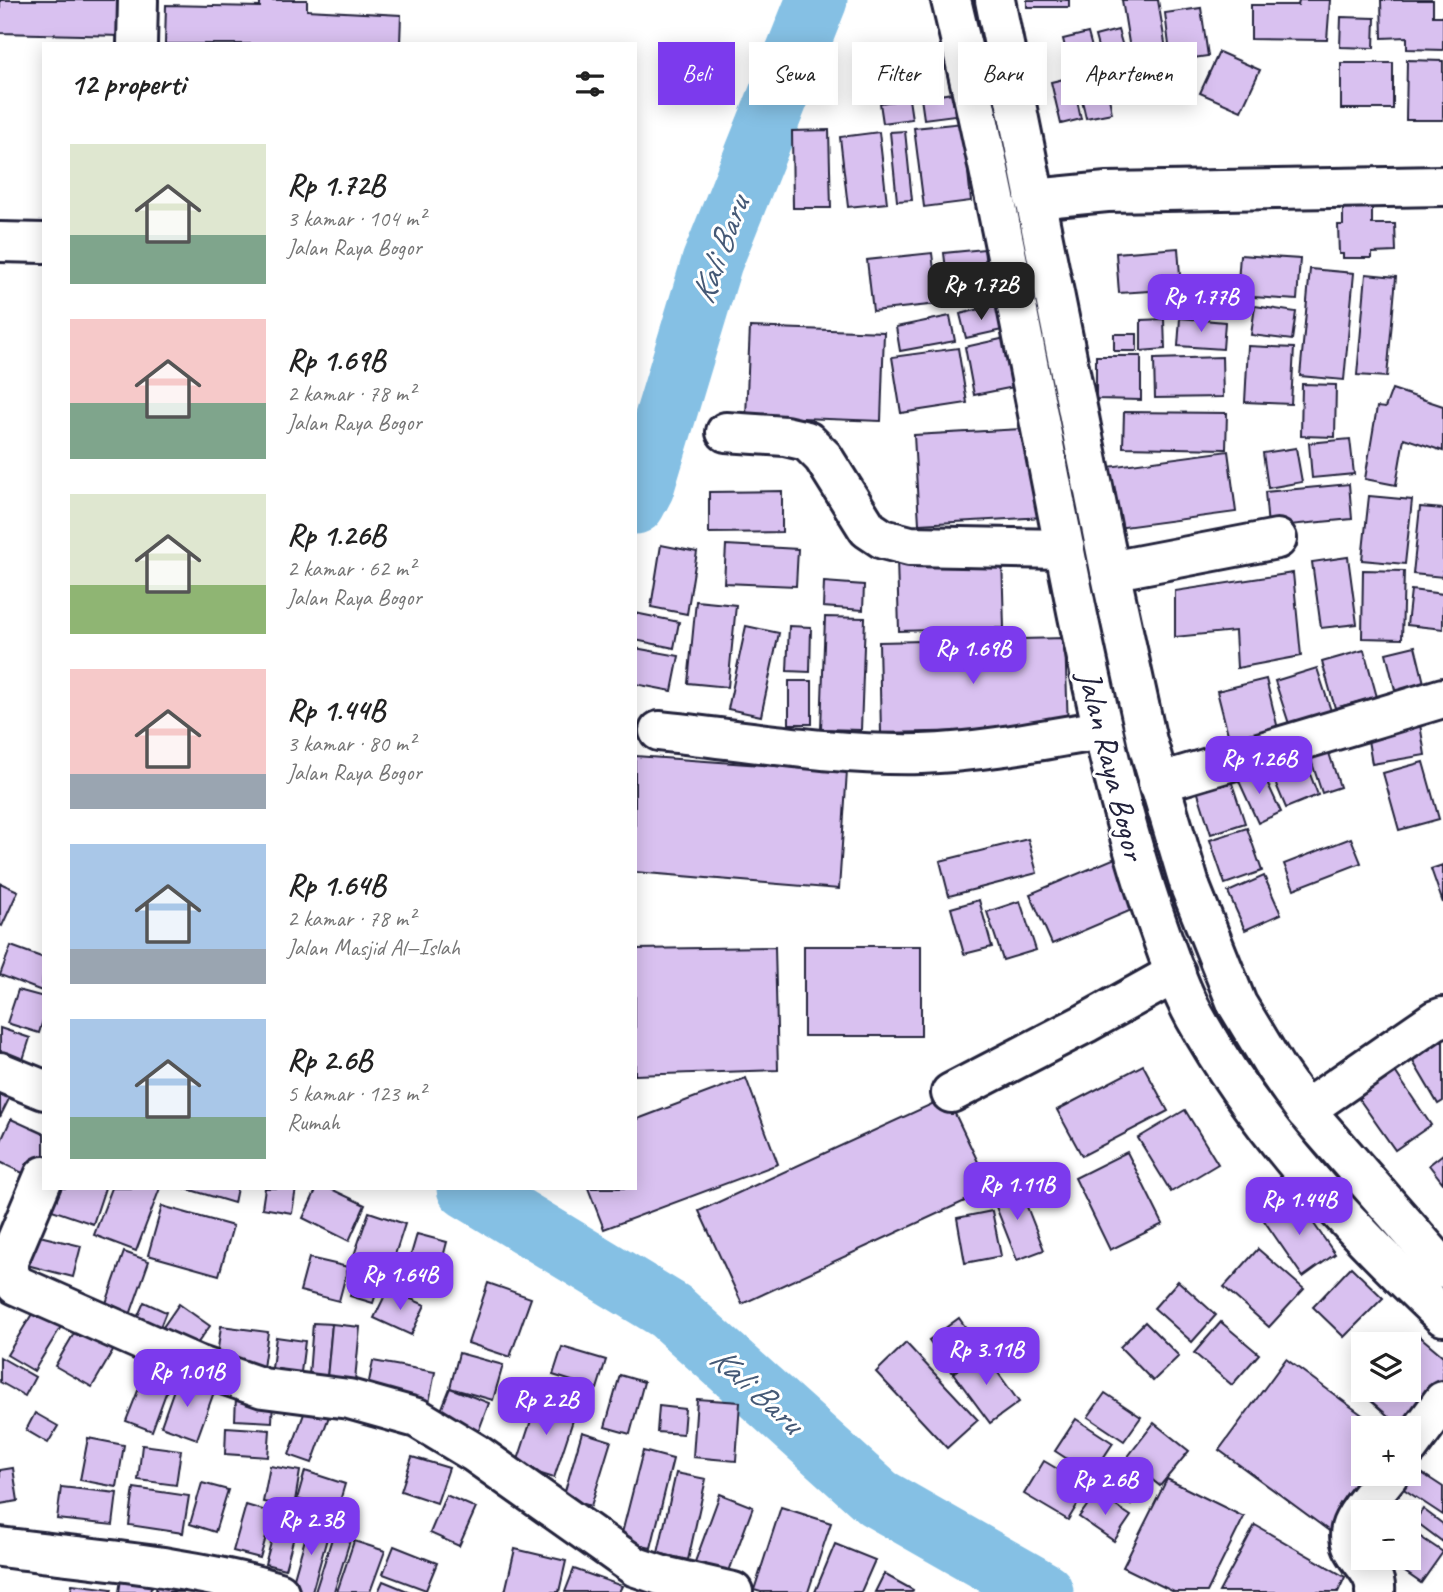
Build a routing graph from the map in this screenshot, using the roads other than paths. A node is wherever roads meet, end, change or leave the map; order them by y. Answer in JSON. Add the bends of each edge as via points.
{"nodes":[{"id":1,"x":138,"y":0,"type":"edge"},
{"id":2,"x":951,"y":0,"type":"edge"},
{"id":3,"x":995,"y":0,"type":"edge"},
{"id":4,"x":137,"y":42,"type":"edge"},
{"id":5,"x":962,"y":42,"type":"edge"},
{"id":6,"x":1005,"y":42,"type":"edge"},
{"id":7,"x":975,"y":105,"type":"edge"},
{"id":8,"x":1017,"y":105,"type":"edge"},
{"id":9,"x":1443,"y":186,"type":"edge"},
{"id":10,"x":1034,"y":199,"type":"junction"},
{"id":11,"x":0,"y":242,"type":"edge"},
{"id":12,"x":42,"y":243,"type":"edge"},
{"id":13,"x":726,"y":432,"type":"dead end"},
{"id":14,"x":1277,"y":538,"type":"dead end"},
{"id":15,"x":1065,"y":549,"type":"junction"},
{"id":16,"x":1110,"y":571,"type":"junction"},
{"id":17,"x":1443,"y":698,"type":"edge"},
{"id":18,"x":1102,"y":730,"type":"junction"},
{"id":19,"x":659,"y":731,"type":"dead end"},
{"id":20,"x":1158,"y":783,"type":"junction"},
{"id":21,"x":1177,"y":973,"type":"junction"},
{"id":22,"x":1443,"y":1017,"type":"edge"},
{"id":23,"x":0,"y":1072,"type":"edge"},
{"id":24,"x":42,"y":1089,"type":"edge"},
{"id":25,"x":951,"y":1093,"type":"dead end"},
{"id":26,"x":1305,"y":1110,"type":"junction"},
{"id":27,"x":42,"y":1181,"type":"edge"},
{"id":28,"x":1443,"y":1268,"type":"edge"},
{"id":29,"x":4,"y":1271,"type":"edge"},
{"id":30,"x":1443,"y":1316,"type":"edge"},
{"id":31,"x":1443,"y":1401,"type":"edge"},
{"id":32,"x":1421,"y":1431,"type":"edge"},
{"id":33,"x":1380,"y":1486,"type":"edge"},
{"id":34,"x":0,"y":1547,"type":"edge"},
{"id":35,"x":630,"y":1579,"type":"edge"},
{"id":36,"x":279,"y":1592,"type":"edge"},
{"id":37,"x":733,"y":1592,"type":"edge"},
{"id":38,"x":1375,"y":1592,"type":"edge"}],
"edges":[{"from":1,"to":4,"type":"main road"},
{"from":2,"to":5,"type":"main road","name":"Jalan Raya Bogor"},
{"from":3,"to":6,"type":"main road","name":"Jalan Raya Bogor"},
{"from":7,"to":15,"type":"main road","name":"Jalan Raya Bogor"},
{"from":8,"to":10,"type":"main road","name":"Jalan Raya Bogor"},
{"from":9,"to":10,"type":"main road","via":[[1107,192]]},
{"from":10,"to":16,"type":"main road","name":"Jalan Raya Bogor"},
{"from":11,"to":12,"type":"main road"},
{"from":13,"to":15,"type":"main road","via":[[807,441],[823,457],[868,529],[883,539],[910,546]]},
{"from":14,"to":16,"type":"main road"},
{"from":15,"to":18,"type":"main road","name":"Jalan Raya Bogor"},
{"from":16,"to":20,"type":"main road","name":"Jalan Raya Bogor"},
{"from":17,"to":20,"type":"main road"},
{"from":18,"to":19,"type":"main road","via":[[923,754],[873,754]]},
{"from":18,"to":21,"type":"main road","name":"Jalan Raya Bogor","via":[[1138,869]]},
{"from":20,"to":26,"type":"main road","name":"Jalan Raya Bogor","via":[[1191,889],[1237,1004]]},
{"from":21,"to":25,"type":"main road"},
{"from":21,"to":30,"type":"main road","name":"Jalan Raya Bogor","via":[[1193,1013],[1269,1130]]},
{"from":22,"to":26,"type":"main road"},
{"from":23,"to":24,"type":"main road"},
{"from":26,"to":28,"type":"main road","name":"Jalan Raya Bogor"},
{"from":27,"to":29,"type":"main road"},
{"from":29,"to":35,"type":"main road","via":[[16,1284],[197,1365],[263,1388],[349,1399],[417,1418],[475,1453],[565,1519]]},
{"from":31,"to":32,"type":"main road"},
{"from":33,"to":38,"type":"main road","via":[[1351,1525],[1349,1540],[1373,1576]]},
{"from":34,"to":36,"type":"main road","via":[[247,1582]]},
{"from":35,"to":37,"type":"main road","via":[[663,1576]]}]}
